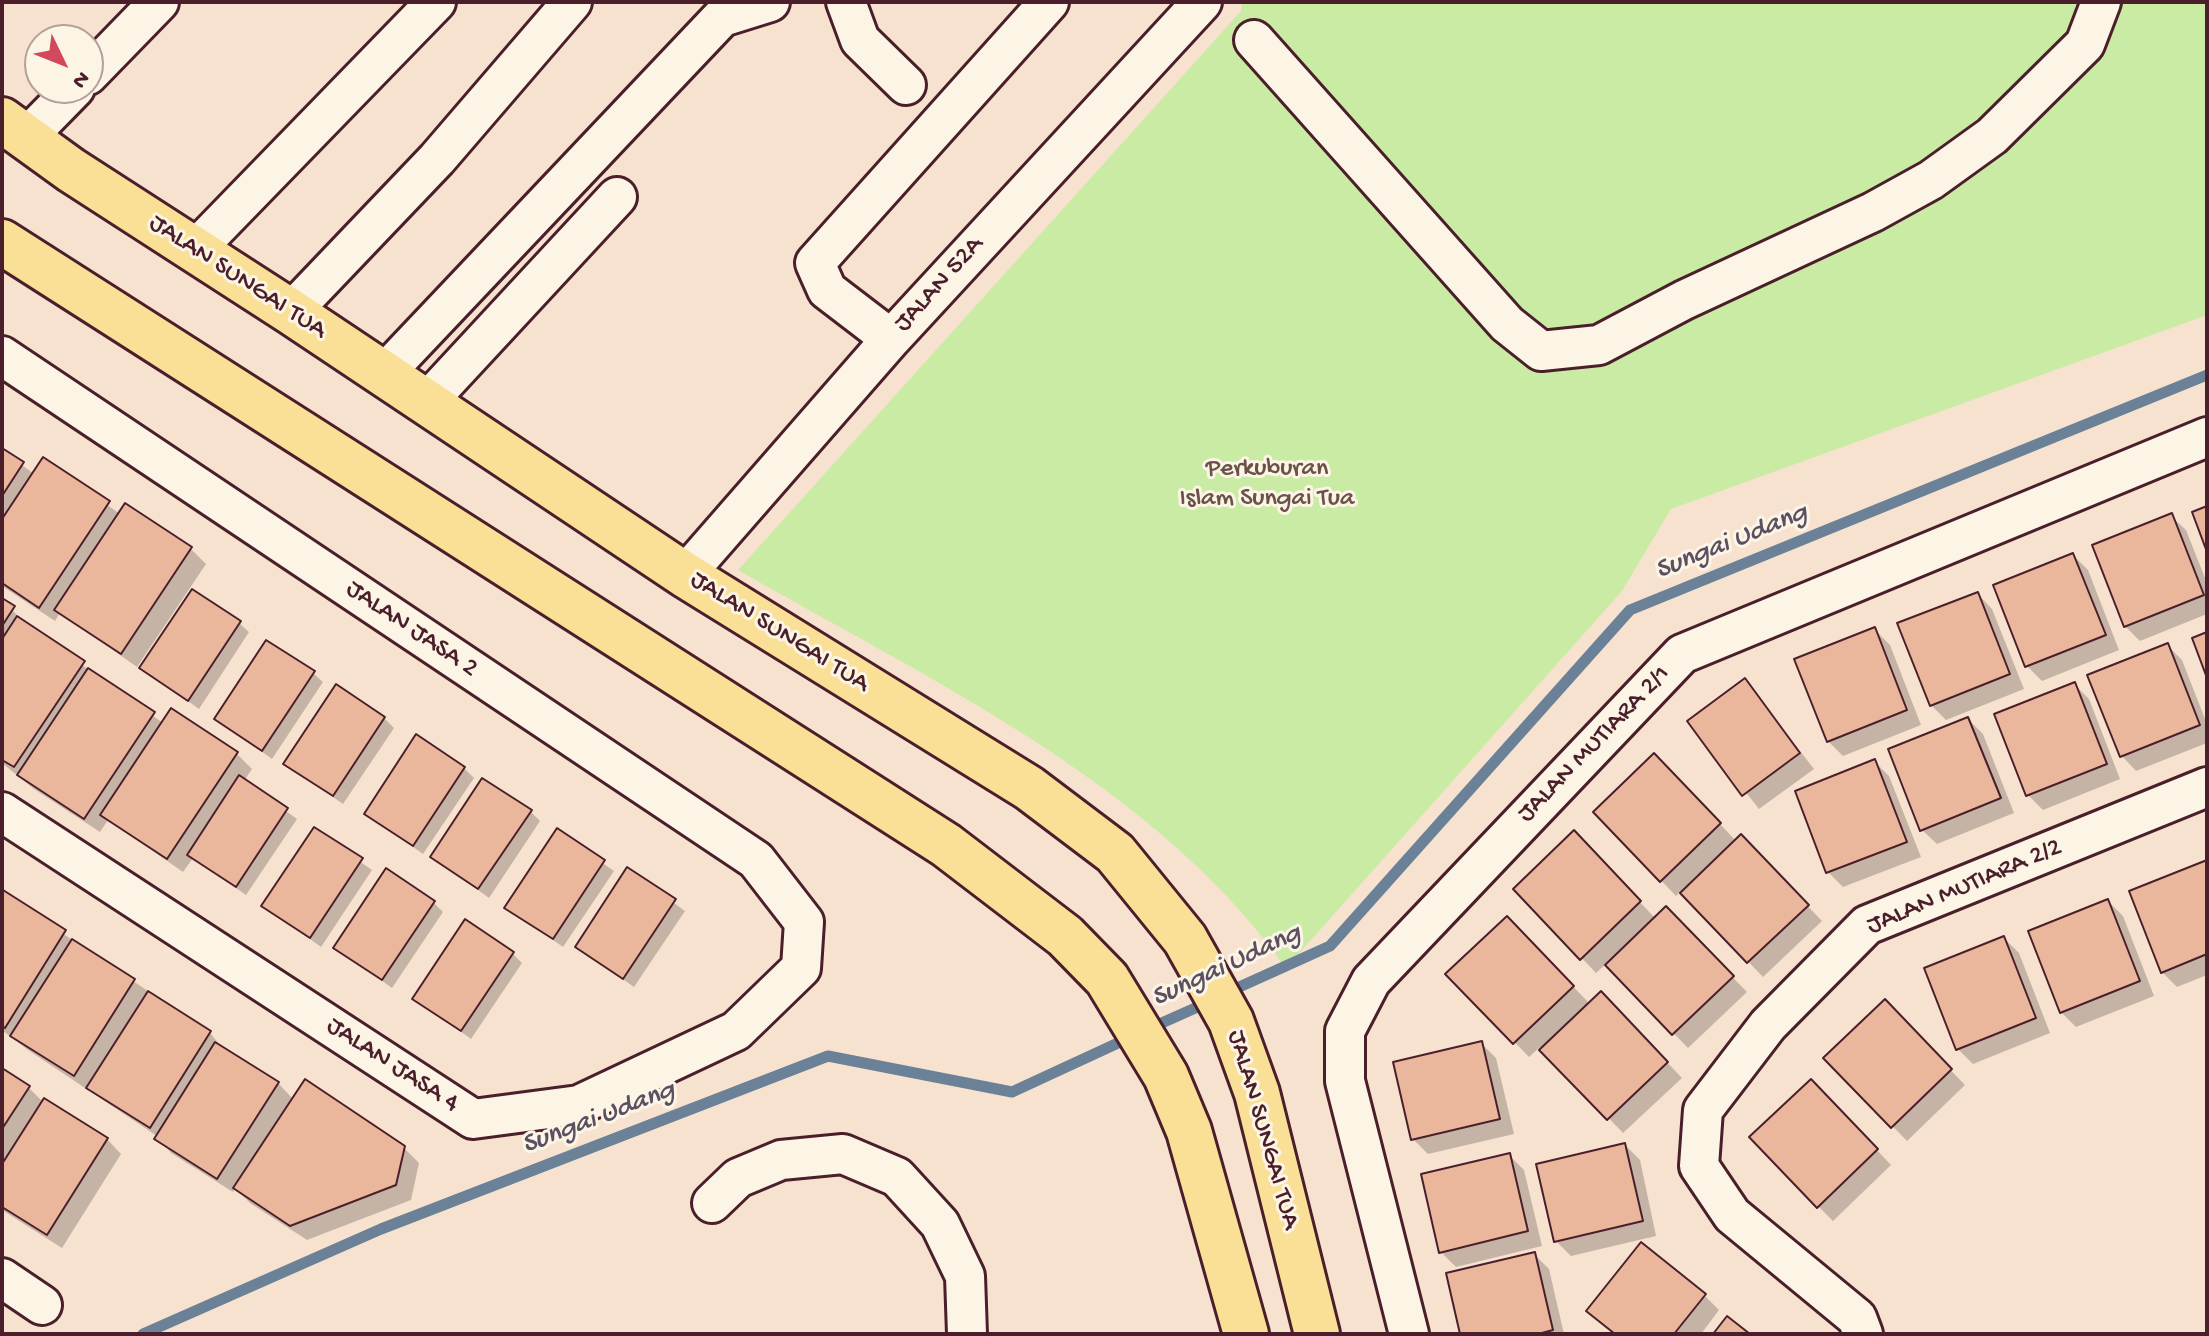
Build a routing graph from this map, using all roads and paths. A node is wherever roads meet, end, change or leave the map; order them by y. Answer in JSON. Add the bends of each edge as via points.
{"nodes":[{"id":1,"x":159,"y":2,"type":"edge"},
{"id":2,"x":436,"y":2,"type":"edge"},
{"id":3,"x":572,"y":2,"type":"edge"},
{"id":4,"x":770,"y":2,"type":"edge"},
{"id":5,"x":846,"y":2,"type":"edge"},
{"id":6,"x":1049,"y":2,"type":"edge"},
{"id":7,"x":1202,"y":2,"type":"edge"},
{"id":8,"x":2101,"y":2,"type":"edge"},
{"id":9,"x":1254,"y":40,"type":"dead end"},
{"id":10,"x":104,"y":59,"type":"edge"},
{"id":11,"x":906,"y":85,"type":"dead end"},
{"id":12,"x":52,"y":104,"type":"edge"},
{"id":13,"x":14,"y":130,"type":"edge"},
{"id":14,"x":617,"y":197,"type":"dead end"},
{"id":15,"x":2,"y":242,"type":"edge"},
{"id":16,"x":195,"y":250,"type":"junction"},
{"id":17,"x":291,"y":312,"type":"junction"},
{"id":18,"x":891,"y":339,"type":"junction"},
{"id":19,"x":2,"y":356,"type":"edge"},
{"id":20,"x":383,"y":375,"type":"junction"},
{"id":21,"x":426,"y":403,"type":"junction"},
{"id":22,"x":2207,"y":437,"type":"edge"},
{"id":23,"x":685,"y":575,"type":"junction"},
{"id":24,"x":2207,"y":787,"type":"edge"},
{"id":25,"x":2,"y":812,"type":"edge"},
{"id":26,"x":804,"y":922,"type":"joint"},
{"id":27,"x":712,"y":1203,"type":"dead end"},
{"id":28,"x":2,"y":1278,"type":"edge"},
{"id":29,"x":42,"y":1305,"type":"dead end"},
{"id":30,"x":967,"y":1334,"type":"edge"},
{"id":31,"x":1246,"y":1334,"type":"edge"},
{"id":32,"x":1317,"y":1334,"type":"edge"},
{"id":33,"x":1409,"y":1334,"type":"edge"},
{"id":34,"x":1863,"y":1334,"type":"edge"}],
"edges":[{"from":1,"to":10,"type":"street"},
{"from":2,"to":16,"type":"street"},
{"from":3,"to":17,"type":"street","via":[[437,159]]},
{"from":4,"to":20,"type":"street","via":[[722,17]]},
{"from":5,"to":11,"type":"street","via":[[860,40]]},
{"from":6,"to":18,"type":"street","via":[[815,263],[827,290]]},
{"from":7,"to":18,"type":"street","name":"JALAN 52A"},
{"from":8,"to":9,"type":"street","via":[[2085,44],[1992,136],[1931,180],[1599,345],[1541,351],[1507,324]]},
{"from":12,"to":13,"type":"street"},
{"from":13,"to":16,"type":"main road","name":"JALAN SUNGAI TUA"},
{"from":14,"to":21,"type":"street"},
{"from":15,"to":31,"type":"main road","via":[[946,845],[1065,936],[1107,979],[1166,1076],[1189,1131]]},
{"from":16,"to":17,"type":"main road","name":"JALAN SUNGAI TUA"},
{"from":17,"to":20,"type":"main road","name":"JALAN SUNGAI TUA"},
{"from":18,"to":23,"type":"street","name":"JALAN 52A"},
{"from":19,"to":26,"type":"street","name":"JALAN JASA 2","via":[[756,860]]},
{"from":20,"to":21,"type":"main road","name":"JALAN SUNGAI TUA"},
{"from":21,"to":23,"type":"main road","name":"JALAN SUNGAI TUA"},
{"from":22,"to":33,"type":"street","name":"JALAN MUTIARA 2/1","via":[[1682,654],[1371,981],[1345,1031],[1345,1081]]},
{"from":23,"to":32,"type":"main road","name":"JALAN SUNGAI TUA","via":[[1029,788],[1115,853],[1185,939],[1231,1021],[1257,1093]]},
{"from":24,"to":34,"type":"street","name":"JALAN MUTIARA 2/2","via":[[1867,925],[1768,1025],[1703,1110],[1699,1166],[1732,1215],[1857,1318]]},
{"from":25,"to":26,"type":"street","name":"JALAN JASA 4","via":[[473,1119],[579,1105],[736,1031],[801,968]]},
{"from":27,"to":30,"type":"street","via":[[738,1178],[781,1160],[843,1154],[897,1177],[940,1224],[965,1276]]},
{"from":28,"to":29,"type":"street"}]}
